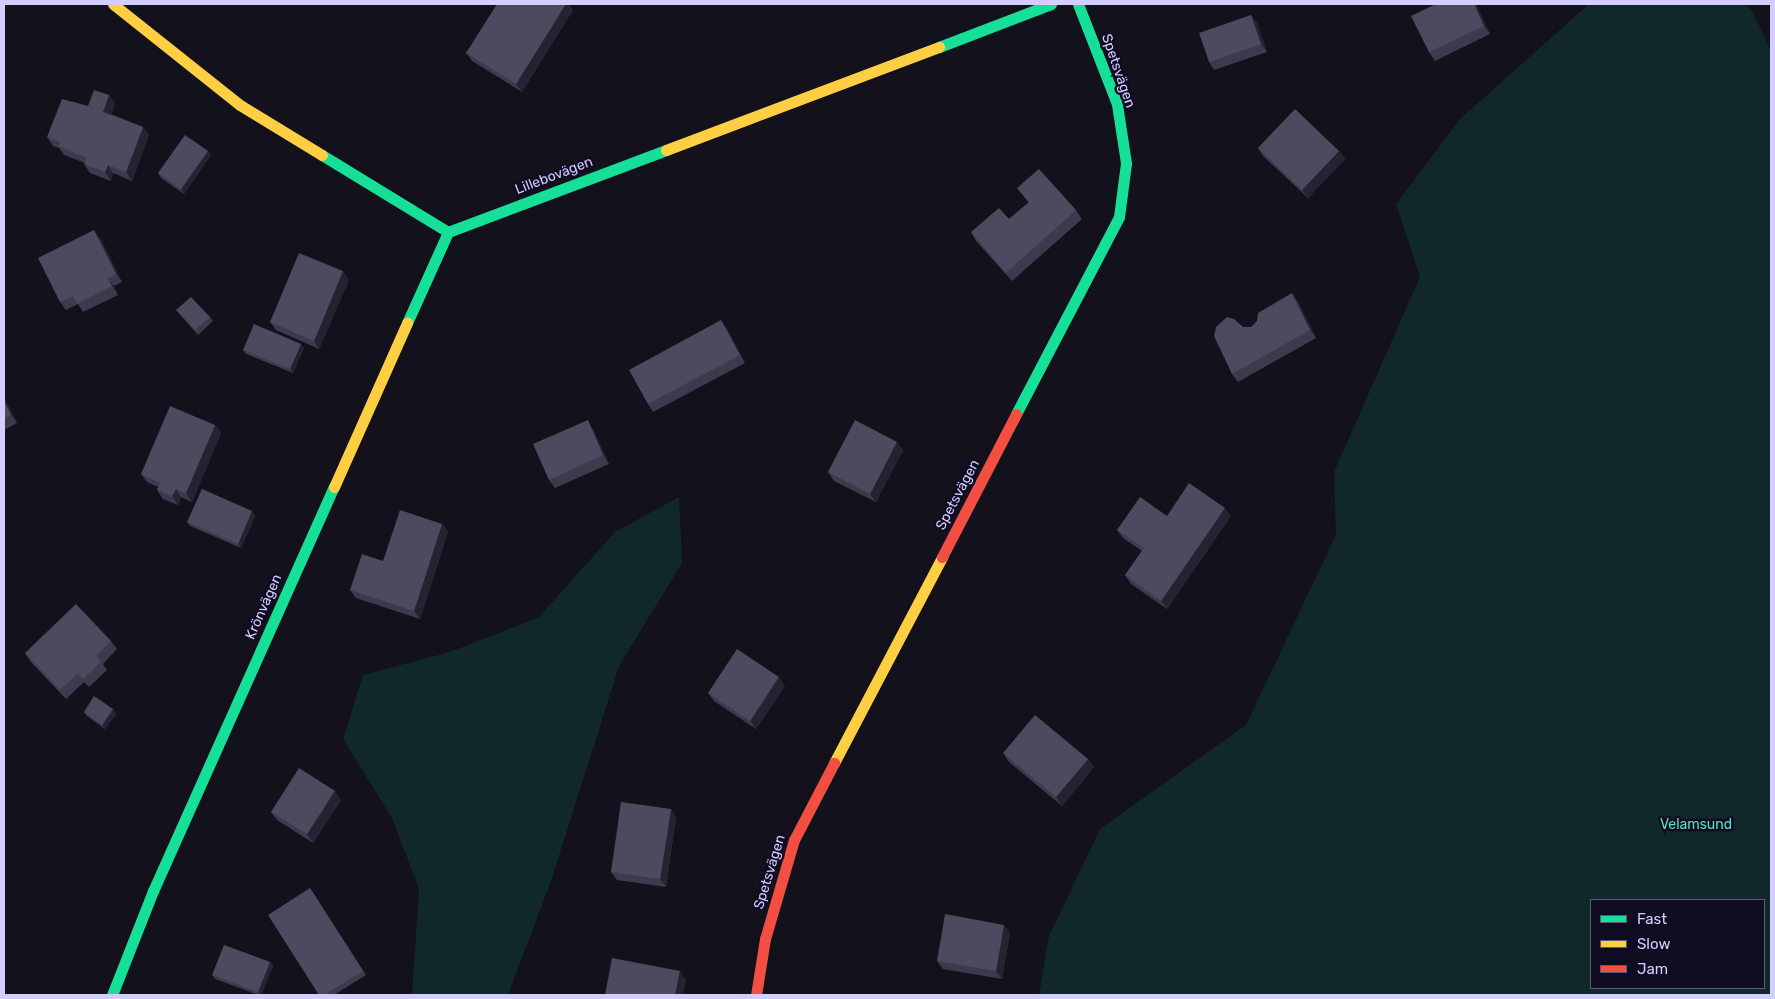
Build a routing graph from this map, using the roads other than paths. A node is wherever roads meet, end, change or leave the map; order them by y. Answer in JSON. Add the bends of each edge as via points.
{"nodes":[{"id":1,"x":113,"y":4,"type":"edge"},
{"id":2,"x":1051,"y":4,"type":"edge"},
{"id":3,"x":1078,"y":4,"type":"edge"},
{"id":4,"x":448,"y":232,"type":"junction"},
{"id":5,"x":112,"y":995,"type":"edge"},
{"id":6,"x":756,"y":995,"type":"edge"}],
"edges":[{"from":1,"to":4,"type":"street","via":[[240,105]]},
{"from":2,"to":4,"type":"street","name":"Lillebovägen"},
{"from":3,"to":6,"type":"street","name":"Spetsvägen","via":[[1117,104],[1126,163],[1119,217],[794,840],[765,939]]},
{"from":4,"to":5,"type":"street","name":"Krönvägen","via":[[153,890]]}]}
